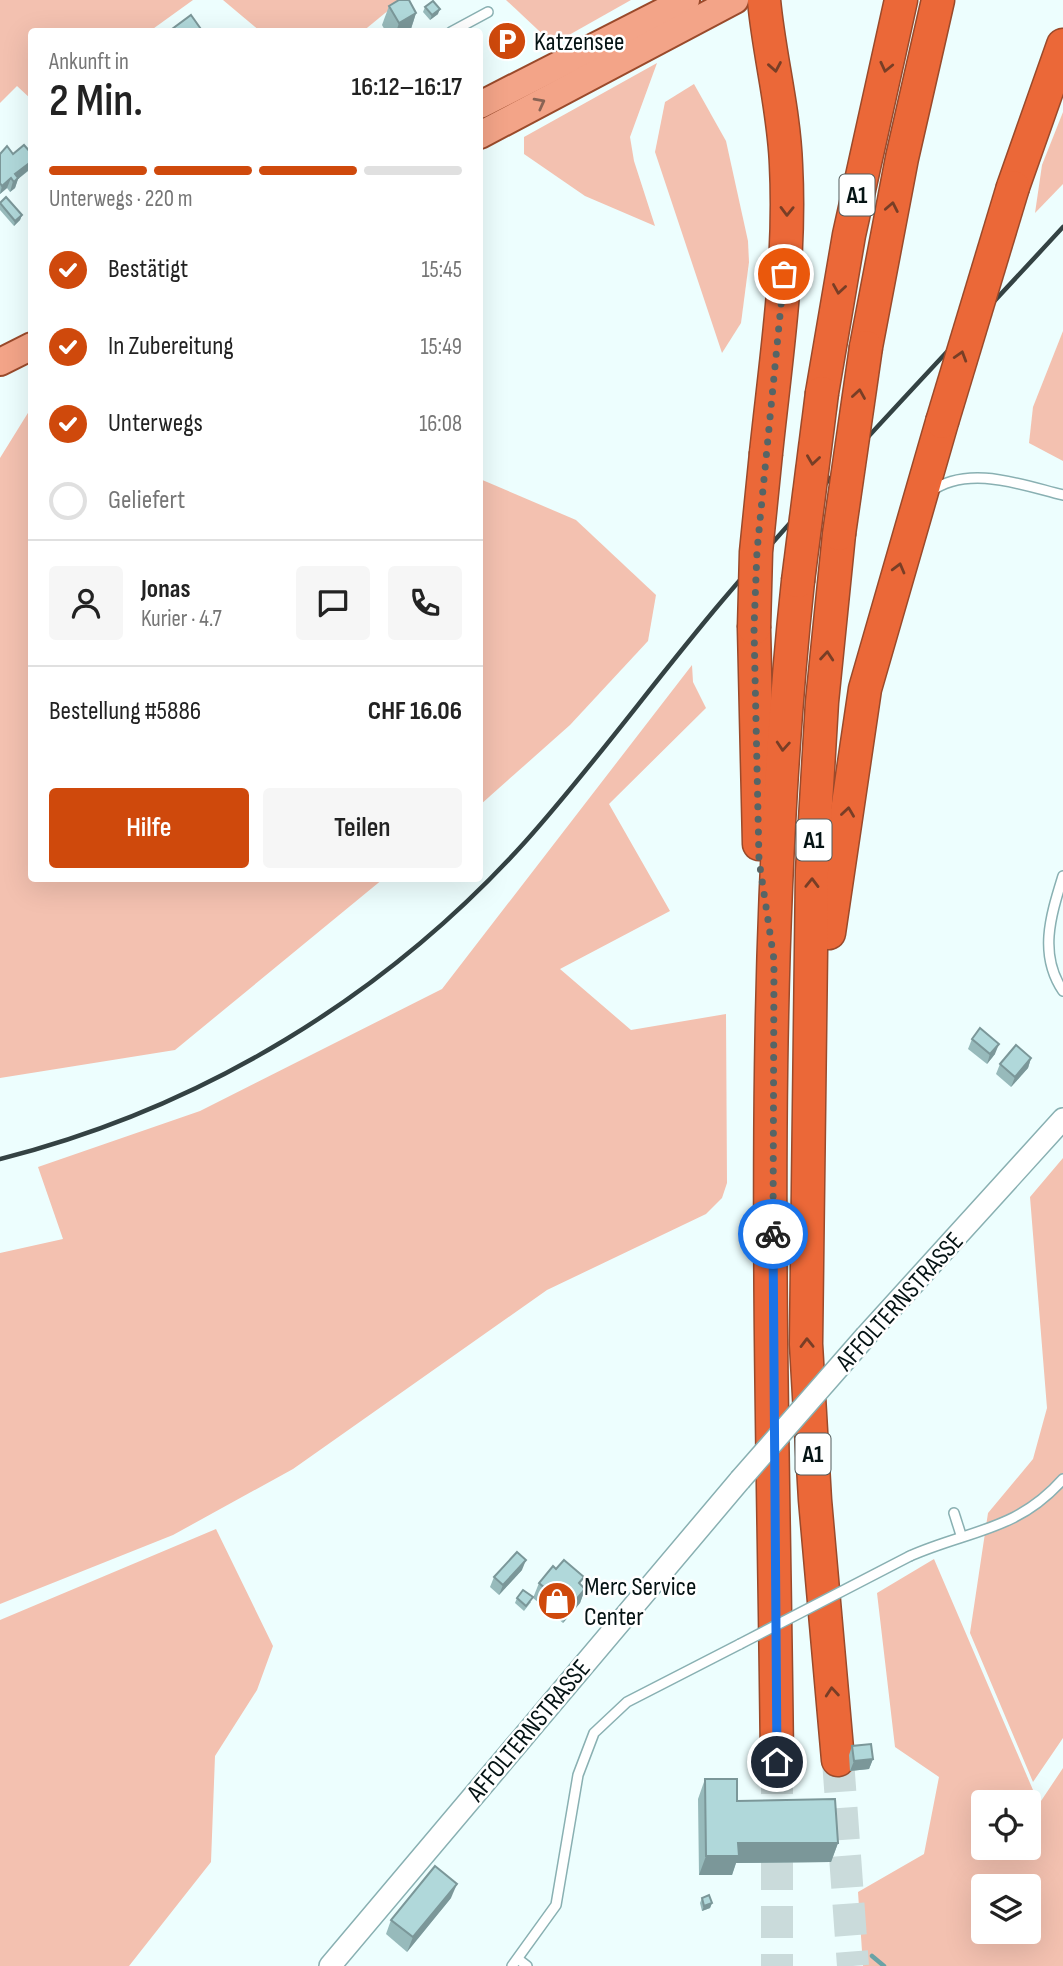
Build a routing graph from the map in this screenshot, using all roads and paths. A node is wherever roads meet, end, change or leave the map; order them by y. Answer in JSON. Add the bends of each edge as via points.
{"nodes":[{"id":1,"x":686,"y":0,"type":"edge"},
{"id":2,"x":735,"y":0,"type":"edge"},
{"id":3,"x":764,"y":0,"type":"edge"},
{"id":4,"x":901,"y":0,"type":"edge"},
{"id":5,"x":938,"y":0,"type":"edge"},
{"id":6,"x":488,"y":12,"type":"dead end"},
{"id":7,"x":458,"y":28,"type":"edge"},
{"id":8,"x":1063,"y":45,"type":"edge"},
{"id":9,"x":483,"y":103,"type":"edge"},
{"id":10,"x":483,"y":133,"type":"edge"},
{"id":11,"x":28,"y":348,"type":"edge"},
{"id":12,"x":0,"y":362,"type":"edge"},
{"id":13,"x":1063,"y":495,"type":"edge"},
{"id":14,"x":917,"y":502,"type":"junction"},
{"id":15,"x":1063,"y":876,"type":"edge"},
{"id":16,"x":774,"y":960,"type":"junction"},
{"id":17,"x":1063,"y":991,"type":"edge"},
{"id":18,"x":1063,"y":1119,"type":"edge"},
{"id":19,"x":808,"y":1147,"type":"junction"},
{"id":20,"x":1063,"y":1479,"type":"edge"},
{"id":21,"x":954,"y":1513,"type":"dead end"},
{"id":22,"x":961,"y":1535,"type":"junction"},
{"id":23,"x":838,"y":1760,"type":"tunnel mouth"},
{"id":24,"x":777,"y":1762,"type":"tunnel mouth"},
{"id":25,"x":515,"y":1963,"type":"edge"},
{"id":26,"x":330,"y":1966,"type":"edge"},
{"id":27,"x":527,"y":1966,"type":"edge"}],
"edges":[{"from":1,"to":9,"type":"main road"},
{"from":10,"to":2,"type":"main road","one_way":true},
{"from":3,"to":16,"type":"highway","one_way":true,"bridge":true,"via":[[781,104],[787,190],[754,628],[759,860]]},
{"from":4,"to":16,"type":"highway","number":"A1","one_way":true,"bridge":true,"via":[[856,204],[822,393],[798,580],[782,772]]},
{"from":19,"to":5,"type":"highway","number":"A1","one_way":true,"bridge":true,"via":[[817,787],[839,534],[866,347],[897,179]]},
{"from":6,"to":7,"type":"lane"},
{"from":14,"to":8,"type":"highway","one_way":true,"bridge":true,"via":[[1013,187]]},
{"from":11,"to":12,"type":"main road"},
{"from":13,"to":14,"type":"lane","via":[[1004,481],[963,478],[949,481]]},
{"from":19,"to":14,"type":"highway","one_way":true,"via":[[819,1087],[831,907],[848,815],[856,736],[864,689]]},
{"from":15,"to":17,"type":"lane","via":[[1048,960]]},
{"from":16,"to":24,"type":"highway","number":"A1"},
{"from":18,"to":26,"type":"street","name":"AFFOLTERNSTRASSE","bridge":true,"via":[[740,1480]]},
{"from":23,"to":19,"type":"highway","number":"A1","one_way":true,"via":[[806,1344]]},
{"from":20,"to":22,"type":"lane","via":[[1007,1523]]},
{"from":21,"to":22,"type":"lane"},
{"from":22,"to":25,"type":"lane","bridge":true,"via":[[910,1556],[627,1702],[594,1732],[578,1775],[556,1905]]},
{"from":25,"to":27,"type":"lane"}]}
